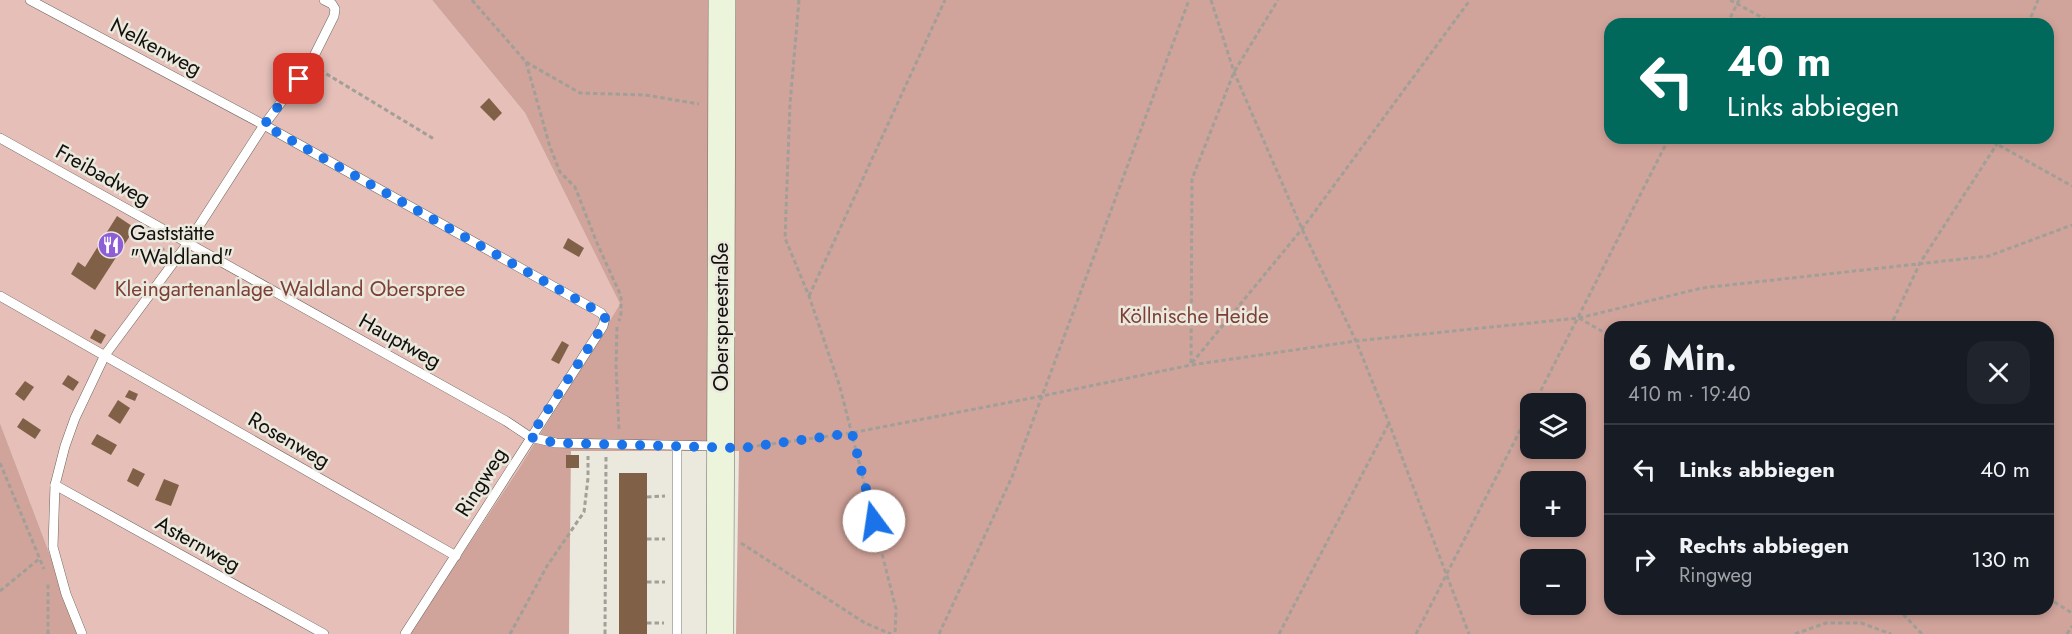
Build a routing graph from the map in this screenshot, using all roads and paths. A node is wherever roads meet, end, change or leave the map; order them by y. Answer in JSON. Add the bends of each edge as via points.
{"nodes":[{"id":1,"x":30,"y":0,"type":"edge"},
{"id":2,"x":324,"y":0,"type":"edge"},
{"id":3,"x":472,"y":0,"type":"edge"},
{"id":4,"x":722,"y":0,"type":"edge"},
{"id":5,"x":799,"y":0,"type":"edge"},
{"id":6,"x":945,"y":0,"type":"edge"},
{"id":7,"x":1189,"y":0,"type":"edge"},
{"id":8,"x":1212,"y":0,"type":"edge"},
{"id":9,"x":1278,"y":0,"type":"edge"},
{"id":10,"x":1470,"y":0,"type":"edge"},
{"id":11,"x":1730,"y":0,"type":"edge"},
{"id":12,"x":2038,"y":0,"type":"edge"},
{"id":13,"x":1738,"y":2,"type":"edge"},
{"id":14,"x":1730,"y":18,"type":"edge"},
{"id":15,"x":1764,"y":18,"type":"edge"},
{"id":16,"x":2030,"y":18,"type":"edge"},
{"id":17,"x":526,"y":62,"type":"junction"},
{"id":18,"x":310,"y":64,"type":"junction"},
{"id":19,"x":1234,"y":72,"type":"junction"},
{"id":20,"x":704,"y":105,"type":"dead end"},
{"id":21,"x":264,"y":125,"type":"junction"},
{"id":22,"x":0,"y":138,"type":"edge"},
{"id":23,"x":434,"y":139,"type":"dead end"},
{"id":24,"x":1667,"y":144,"type":"edge"},
{"id":25,"x":1997,"y":144,"type":"joint"},
{"id":26,"x":2072,"y":186,"type":"edge"},
{"id":27,"x":2072,"y":225,"type":"edge"},
{"id":28,"x":1302,"y":229,"type":"junction"},
{"id":29,"x":188,"y":243,"type":"junction"},
{"id":30,"x":132,"y":257,"type":"dead end"},
{"id":31,"x":1920,"y":264,"type":"junction"},
{"id":32,"x":0,"y":296,"type":"edge"},
{"id":33,"x":809,"y":296,"type":"junction"},
{"id":34,"x":605,"y":318,"type":"joint"},
{"id":35,"x":1579,"y":318,"type":"junction"},
{"id":36,"x":1893,"y":321,"type":"edge"},
{"id":37,"x":1604,"y":333,"type":"edge"},
{"id":38,"x":1356,"y":341,"type":"junction"},
{"id":39,"x":105,"y":356,"type":"junction"},
{"id":40,"x":1191,"y":364,"type":"junction"},
{"id":41,"x":1540,"y":393,"type":"edge"},
{"id":42,"x":1042,"y":396,"type":"junction"},
{"id":43,"x":1389,"y":423,"type":"junction"},
{"id":44,"x":1520,"y":430,"type":"edge"},
{"id":45,"x":852,"y":433,"type":"junction"},
{"id":46,"x":530,"y":437,"type":"junction"},
{"id":47,"x":588,"y":444,"type":"junction"},
{"id":48,"x":606,"y":445,"type":"junction"},
{"id":49,"x":620,"y":446,"type":"junction"},
{"id":50,"x":677,"y":446,"type":"junction"},
{"id":51,"x":720,"y":446,"type":"junction"},
{"id":52,"x":0,"y":463,"type":"edge"},
{"id":53,"x":55,"y":485,"type":"junction"},
{"id":54,"x":667,"y":496,"type":"dead end"},
{"id":55,"x":647,"y":497,"type":"dead end"},
{"id":56,"x":720,"y":528,"type":"junction"},
{"id":57,"x":647,"y":539,"type":"dead end"},
{"id":58,"x":667,"y":539,"type":"dead end"},
{"id":59,"x":456,"y":556,"type":"junction"},
{"id":60,"x":40,"y":558,"type":"junction"},
{"id":61,"x":47,"y":570,"type":"dead end"},
{"id":62,"x":1446,"y":574,"type":"junction"},
{"id":63,"x":647,"y":582,"type":"dead end"},
{"id":64,"x":666,"y":582,"type":"dead end"},
{"id":65,"x":0,"y":591,"type":"edge"},
{"id":66,"x":2054,"y":602,"type":"edge"},
{"id":67,"x":2072,"y":613,"type":"edge"},
{"id":68,"x":1904,"y":615,"type":"edge"},
{"id":69,"x":666,"y":622,"type":"dead end"},
{"id":70,"x":647,"y":623,"type":"dead end"},
{"id":71,"x":2072,"y":626,"type":"edge"},
{"id":72,"x":48,"y":634,"type":"edge"},
{"id":73,"x":82,"y":634,"type":"edge"},
{"id":74,"x":324,"y":634,"type":"edge"},
{"id":75,"x":405,"y":634,"type":"edge"},
{"id":76,"x":510,"y":634,"type":"edge"},
{"id":77,"x":605,"y":634,"type":"edge"},
{"id":78,"x":677,"y":634,"type":"edge"},
{"id":79,"x":720,"y":634,"type":"edge"},
{"id":80,"x":893,"y":634,"type":"edge"},
{"id":81,"x":939,"y":634,"type":"edge"},
{"id":82,"x":1279,"y":634,"type":"edge"},
{"id":83,"x":1416,"y":634,"type":"edge"},
{"id":84,"x":1469,"y":634,"type":"edge"},
{"id":85,"x":1796,"y":634,"type":"edge"},
{"id":86,"x":1890,"y":634,"type":"edge"},
{"id":87,"x":1922,"y":634,"type":"edge"},
{"id":88,"x":2067,"y":634,"type":"edge"}],
"edges":[{"from":1,"to":21,"type":"lane","name":"Nelkenweg"},
{"from":2,"to":18,"type":"lane","via":[[332,4],[334,16]]},
{"from":3,"to":17,"type":"path"},
{"from":4,"to":51,"type":"main road","name":"Oberspreestraße"},
{"from":5,"to":33,"type":"path","via":[[790,104],[786,238]]},
{"from":6,"to":33,"type":"path"},
{"from":7,"to":42,"type":"path"},
{"from":8,"to":19,"type":"path"},
{"from":9,"to":19,"type":"path"},
{"from":10,"to":28,"type":"path"},
{"from":11,"to":13,"type":"path"},
{"from":12,"to":16,"type":"path"},
{"from":13,"to":14,"type":"path"},
{"from":13,"to":15,"type":"path"},
{"from":17,"to":20,"type":"path","via":[[580,93],[645,95]]},
{"from":17,"to":49,"type":"path","via":[[560,172],[575,187],[621,296],[616,366]]},
{"from":18,"to":21,"type":"lane"},
{"from":18,"to":23,"type":"path"},
{"from":19,"to":28,"type":"path"},
{"from":19,"to":40,"type":"path","via":[[1192,179]]},
{"from":21,"to":29,"type":"lane"},
{"from":21,"to":34,"type":"lane","name":"Nelkenweg"},
{"from":22,"to":29,"type":"lane","name":"Freibadweg"},
{"from":24,"to":35,"type":"path"},
{"from":25,"to":26,"type":"path"},
{"from":25,"to":31,"type":"path"},
{"from":27,"to":31,"type":"path","via":[[1989,256]]},
{"from":28,"to":38,"type":"path"},
{"from":28,"to":40,"type":"path"},
{"from":29,"to":30,"type":"path"},
{"from":29,"to":39,"type":"lane"},
{"from":29,"to":46,"type":"lane","name":"Hauptweg"},
{"from":31,"to":35,"type":"path","via":[[1702,288]]},
{"from":31,"to":36,"type":"path"},
{"from":32,"to":39,"type":"lane","name":"Rosenweg"},
{"from":33,"to":45,"type":"path"},
{"from":34,"to":46,"type":"lane","name":"Ringweg"},
{"from":35,"to":37,"type":"path"},
{"from":35,"to":38,"type":"path"},
{"from":35,"to":41,"type":"path"},
{"from":38,"to":40,"type":"path"},
{"from":38,"to":43,"type":"path"},
{"from":39,"to":53,"type":"lane","via":[[75,418]]},
{"from":39,"to":59,"type":"lane","name":"Rosenweg"},
{"from":40,"to":42,"type":"path"},
{"from":42,"to":45,"type":"path"},
{"from":42,"to":81,"type":"path","via":[[1012,477]]},
{"from":43,"to":62,"type":"path"},
{"from":43,"to":82,"type":"path"},
{"from":44,"to":62,"type":"path"},
{"from":45,"to":51,"type":"path","via":[[742,448]]},
{"from":45,"to":80,"type":"path","via":[[896,609]]},
{"from":46,"to":47,"type":"lane"},
{"from":46,"to":59,"type":"lane","name":"Ringweg"},
{"from":47,"to":48,"type":"lane"},
{"from":47,"to":76,"type":"path","via":[[584,512],[547,566]]},
{"from":48,"to":49,"type":"lane"},
{"from":48,"to":77,"type":"path"},
{"from":49,"to":50,"type":"lane"},
{"from":50,"to":51,"type":"lane"},
{"from":50,"to":78,"type":"lane"},
{"from":51,"to":56,"type":"main road","name":"Oberspreestraße"},
{"from":52,"to":60,"type":"path"},
{"from":53,"to":73,"type":"lane","via":[[53,547]]},
{"from":53,"to":74,"type":"lane","name":"Asternweg"},
{"from":54,"to":55,"type":"path"},
{"from":56,"to":79,"type":"main road","name":"Oberspreestraße"},
{"from":56,"to":80,"type":"path","via":[[865,623]]},
{"from":57,"to":58,"type":"path"},
{"from":59,"to":75,"type":"lane","name":"Ringweg"},
{"from":60,"to":61,"type":"path","via":[[44,552]]},
{"from":60,"to":65,"type":"path"},
{"from":60,"to":72,"type":"path","via":[[48,579]]},
{"from":62,"to":83,"type":"path"},
{"from":62,"to":84,"type":"path"},
{"from":63,"to":64,"type":"path"},
{"from":66,"to":67,"type":"path"},
{"from":68,"to":87,"type":"path"},
{"from":69,"to":70,"type":"path"},
{"from":71,"to":88,"type":"path"},
{"from":85,"to":86,"type":"path","via":[[1826,623],[1861,623]]}]}
